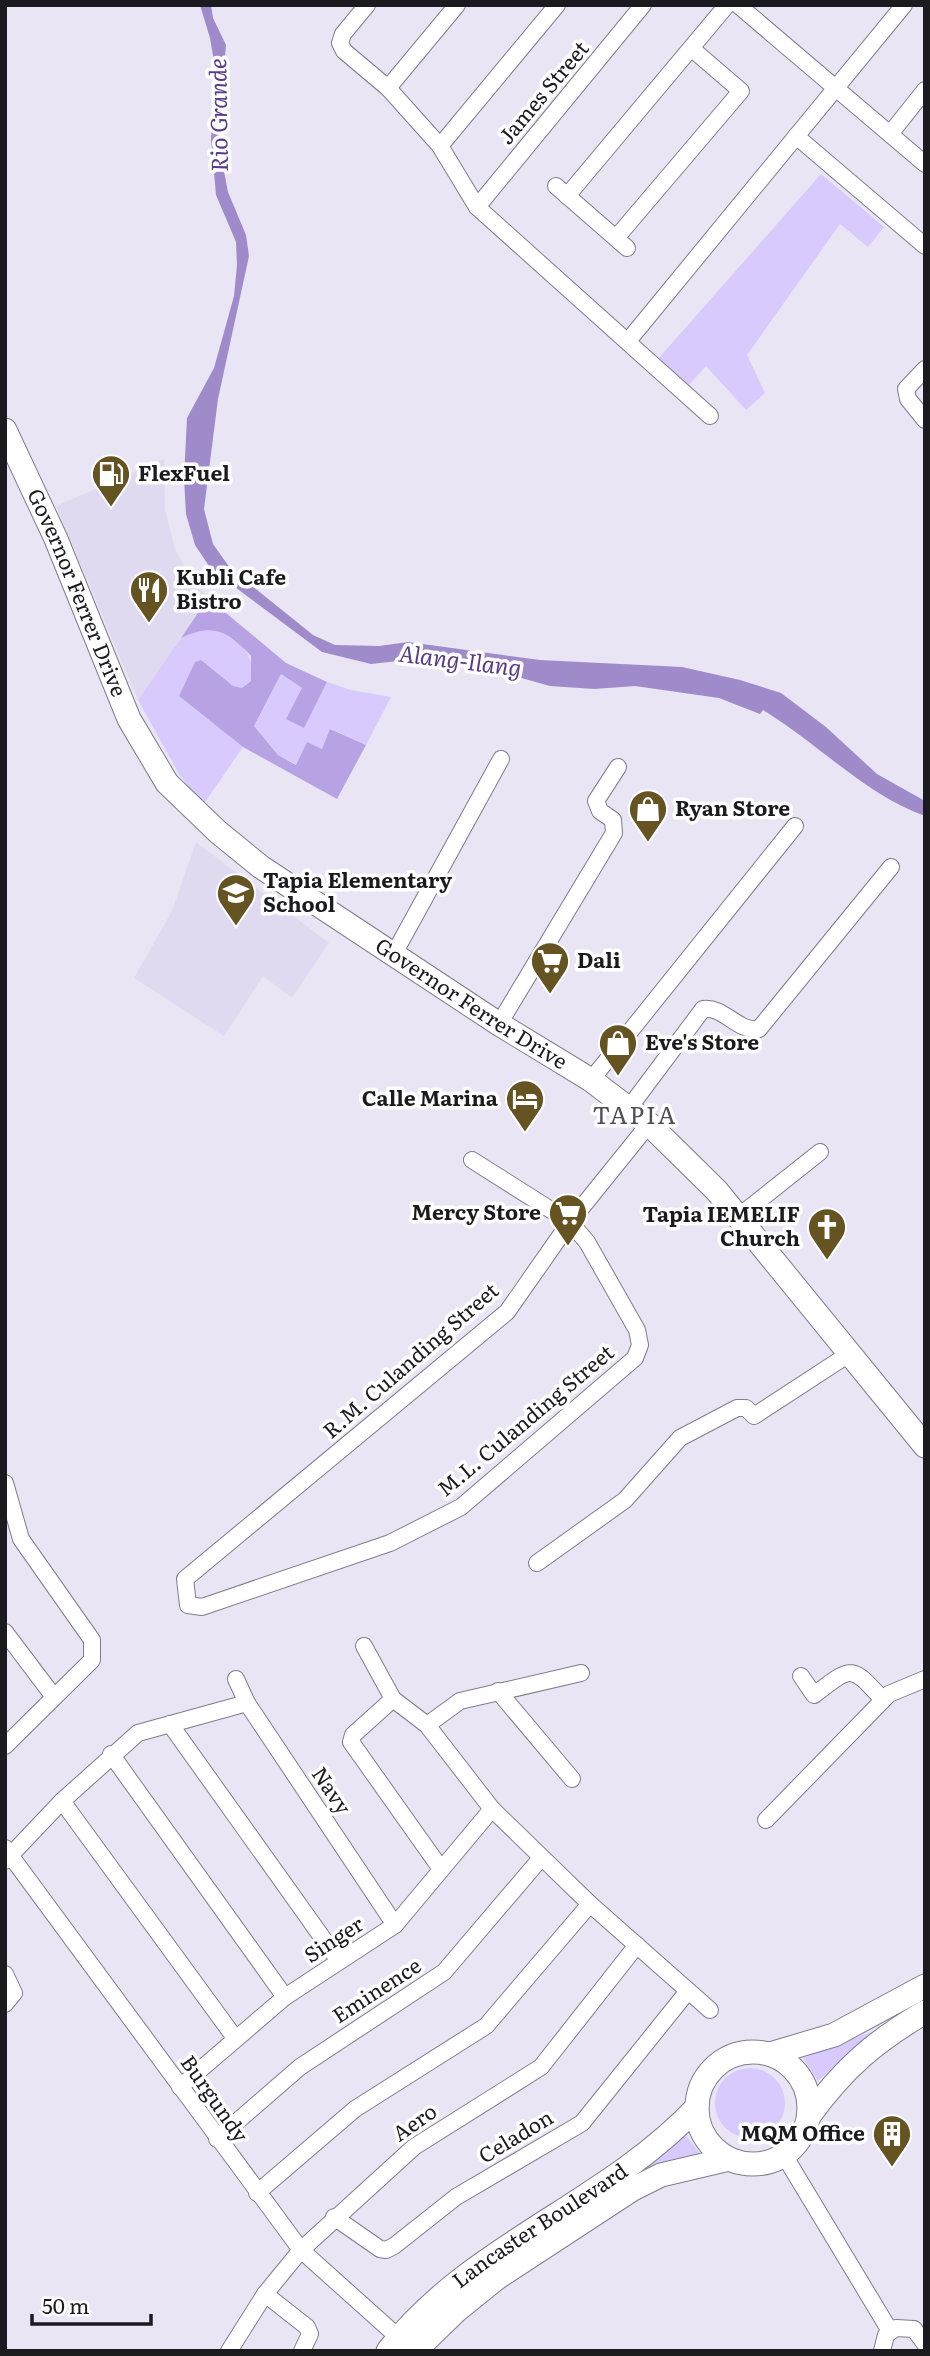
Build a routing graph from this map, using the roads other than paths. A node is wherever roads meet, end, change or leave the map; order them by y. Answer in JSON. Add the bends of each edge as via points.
{"nodes":[{"id":1,"x":367,"y":5,"type":"edge"},
{"id":2,"x":457,"y":5,"type":"edge"},
{"id":3,"x":557,"y":5,"type":"edge"},
{"id":4,"x":643,"y":5,"type":"edge"},
{"id":5,"x":727,"y":5,"type":"edge"},
{"id":6,"x":738,"y":5,"type":"edge"},
{"id":7,"x":904,"y":5,"type":"edge"},
{"id":8,"x":691,"y":48,"type":"junction"},
{"id":9,"x":388,"y":88,"type":"junction"},
{"id":10,"x":836,"y":88,"type":"junction"},
{"id":11,"x":925,"y":90,"type":"edge"},
{"id":12,"x":890,"y":134,"type":"junction"},
{"id":13,"x":796,"y":136,"type":"junction"},
{"id":14,"x":440,"y":146,"type":"junction"},
{"id":15,"x":925,"y":164,"type":"edge"},
{"id":16,"x":477,"y":207,"type":"junction"},
{"id":17,"x":925,"y":246,"type":"edge"},
{"id":18,"x":628,"y":341,"type":"junction"},
{"id":19,"x":925,"y":369,"type":"edge"},
{"id":20,"x":710,"y":416,"type":"dead end"},
{"id":21,"x":925,"y":420,"type":"edge"},
{"id":22,"x":6,"y":435,"type":"edge"},
{"id":23,"x":501,"y":759,"type":"dead end"},
{"id":24,"x":618,"y":767,"type":"dead end"},
{"id":25,"x":795,"y":827,"type":"dead end"},
{"id":26,"x":891,"y":867,"type":"dead end"},
{"id":27,"x":395,"y":952,"type":"junction"},
{"id":28,"x":499,"y":1024,"type":"junction"},
{"id":29,"x":591,"y":1080,"type":"junction"},
{"id":30,"x":629,"y":1108,"type":"junction"},
{"id":31,"x":649,"y":1124,"type":"junction"},
{"id":32,"x":820,"y":1153,"type":"dead end"},
{"id":33,"x":472,"y":1160,"type":"dead end"},
{"id":34,"x":738,"y":1217,"type":"junction"},
{"id":35,"x":570,"y":1222,"type":"junction"},
{"id":36,"x":849,"y":1354,"type":"junction"},
{"id":37,"x":925,"y":1446,"type":"edge"},
{"id":38,"x":5,"y":1483,"type":"edge"},
{"id":39,"x":537,"y":1563,"type":"dead end"},
{"id":40,"x":188,"y":1605,"type":"joint"},
{"id":41,"x":5,"y":1632,"type":"edge"},
{"id":42,"x":365,"y":1646,"type":"dead end"},
{"id":43,"x":581,"y":1673,"type":"dead end"},
{"id":44,"x":801,"y":1676,"type":"dead end"},
{"id":45,"x":236,"y":1679,"type":"dead end"},
{"id":46,"x":925,"y":1679,"type":"edge"},
{"id":47,"x":498,"y":1692,"type":"junction"},
{"id":48,"x":54,"y":1697,"type":"junction"},
{"id":49,"x":393,"y":1699,"type":"junction"},
{"id":50,"x":883,"y":1700,"type":"junction"},
{"id":51,"x":247,"y":1703,"type":"junction"},
{"id":52,"x":170,"y":1724,"type":"junction"},
{"id":53,"x":427,"y":1726,"type":"junction"},
{"id":54,"x":6,"y":1743,"type":"edge"},
{"id":55,"x":111,"y":1755,"type":"junction"},
{"id":56,"x":572,"y":1779,"type":"dead end"},
{"id":57,"x":62,"y":1801,"type":"junction"},
{"id":58,"x":492,"y":1809,"type":"junction"},
{"id":59,"x":766,"y":1820,"type":"dead end"},
{"id":60,"x":7,"y":1855,"type":"edge"},
{"id":61,"x":541,"y":1858,"type":"junction"},
{"id":62,"x":441,"y":1869,"type":"junction"},
{"id":63,"x":590,"y":1904,"type":"junction"},
{"id":64,"x":395,"y":1924,"type":"junction"},
{"id":65,"x":638,"y":1945,"type":"junction"},
{"id":66,"x":339,"y":1961,"type":"junction"},
{"id":67,"x":5,"y":1974,"type":"edge"},
{"id":68,"x":925,"y":1974,"type":"edge"},
{"id":69,"x":925,"y":1986,"type":"edge"},
{"id":70,"x":688,"y":1991,"type":"junction"},
{"id":71,"x":285,"y":1997,"type":"junction"},
{"id":72,"x":5,"y":2004,"type":"edge"},
{"id":73,"x":710,"y":2010,"type":"dead end"},
{"id":74,"x":925,"y":2012,"type":"edge"},
{"id":75,"x":925,"y":2019,"type":"edge"},
{"id":76,"x":875,"y":2029,"type":"junction"},
{"id":77,"x":235,"y":2038,"type":"junction"},
{"id":78,"x":770,"y":2054,"type":"junction"},
{"id":79,"x":180,"y":2087,"type":"junction"},
{"id":80,"x":697,"y":2107,"type":"junction"},
{"id":81,"x":809,"y":2116,"type":"junction"},
{"id":82,"x":216,"y":2139,"type":"junction"},
{"id":83,"x":784,"y":2155,"type":"junction"},
{"id":84,"x":729,"y":2159,"type":"junction"},
{"id":85,"x":257,"y":2193,"type":"junction"},
{"id":86,"x":334,"y":2217,"type":"junction"},
{"id":87,"x":301,"y":2250,"type":"junction"},
{"id":88,"x":265,"y":2294,"type":"junction"},
{"id":89,"x":890,"y":2331,"type":"junction"},
{"id":90,"x":924,"y":2339,"type":"edge"},
{"id":91,"x":404,"y":2347,"type":"edge"},
{"id":92,"x":229,"y":2351,"type":"edge"},
{"id":93,"x":302,"y":2351,"type":"edge"},
{"id":94,"x":882,"y":2351,"type":"edge"}],
"edges":[{"from":1,"to":9,"type":"street","via":[[340,43]]},
{"from":2,"to":9,"type":"street"},
{"from":3,"to":14,"type":"street"},
{"from":4,"to":16,"type":"street","name":"James Street"},
{"from":5,"to":8,"type":"street"},
{"from":6,"to":10,"type":"street"},
{"from":7,"to":10,"type":"street"},
{"from":8,"to":8,"type":"street","via":[[741,91],[621,243],[561,191]]},
{"from":9,"to":14,"type":"street"},
{"from":10,"to":12,"type":"street"},
{"from":10,"to":13,"type":"street"},
{"from":11,"to":12,"type":"street"},
{"from":12,"to":15,"type":"street"},
{"from":13,"to":17,"type":"street"},
{"from":13,"to":18,"type":"street"},
{"from":14,"to":16,"type":"street"},
{"from":16,"to":18,"type":"street"},
{"from":18,"to":20,"type":"street"},
{"from":19,"to":21,"type":"street","via":[[906,389],[908,399]]},
{"from":22,"to":27,"type":"main road","name":"Governor Ferrer Drive","via":[[57,539],[130,719],[167,783],[261,867]]},
{"from":23,"to":27,"type":"street"},
{"from":24,"to":28,"type":"street","via":[[596,801],[600,811],[613,820],[614,833]]},
{"from":25,"to":29,"type":"street"},
{"from":26,"to":30,"type":"street","via":[[759,1029],[741,1027],[718,1011],[703,1009]]},
{"from":27,"to":28,"type":"main road","name":"Governor Ferrer Drive"},
{"from":28,"to":29,"type":"main road","name":"Governor Ferrer Drive"},
{"from":29,"to":30,"type":"main road","name":"Governor Ferrer Drive"},
{"from":30,"to":31,"type":"main road","name":"Governor Ferrer Drive"},
{"from":31,"to":34,"type":"main road","name":"Governor Ferrer Drive"},
{"from":31,"to":35,"type":"street","name":"R.M. Culanding Street"},
{"from":32,"to":34,"type":"street"},
{"from":33,"to":35,"type":"street","name":"M.L. Culanding Street"},
{"from":34,"to":36,"type":"main road","name":"Governor Ferrer Drive"},
{"from":35,"to":40,"type":"street","name":"R.M. Culanding Street","via":[[507,1312],[185,1579]]},
{"from":35,"to":40,"type":"street","name":"M.L. Culanding Street","via":[[587,1242],[637,1330],[640,1345],[635,1358],[461,1507],[390,1543],[202,1607]]},
{"from":36,"to":37,"type":"main road","name":"Governor Ferrer Drive"},
{"from":36,"to":39,"type":"street","via":[[754,1416],[746,1408],[737,1408],[691,1431],[669,1448],[625,1500]]},
{"from":38,"to":48,"type":"street","via":[[21,1539],[92,1640],[92,1660]]},
{"from":41,"to":48,"type":"street"},
{"from":42,"to":49,"type":"street"},
{"from":43,"to":47,"type":"street"},
{"from":44,"to":50,"type":"street","via":[[814,1695],[840,1675],[852,1672],[861,1675]]},
{"from":45,"to":51,"type":"street","name":"Navy"},
{"from":46,"to":50,"type":"street","via":[[906,1684]]},
{"from":47,"to":53,"type":"street","via":[[460,1700]]},
{"from":47,"to":56,"type":"street"},
{"from":48,"to":54,"type":"street"},
{"from":49,"to":53,"type":"street"},
{"from":49,"to":62,"type":"street","via":[[351,1742]]},
{"from":50,"to":59,"type":"street"},
{"from":51,"to":52,"type":"street"},
{"from":51,"to":64,"type":"street","name":"Navy"},
{"from":52,"to":55,"type":"street","via":[[138,1733]]},
{"from":52,"to":66,"type":"street"},
{"from":53,"to":58,"type":"street"},
{"from":55,"to":57,"type":"street"},
{"from":55,"to":71,"type":"street"},
{"from":57,"to":60,"type":"street"},
{"from":57,"to":77,"type":"street"},
{"from":58,"to":61,"type":"street"},
{"from":58,"to":62,"type":"street","name":"Singer"},
{"from":60,"to":79,"type":"street","name":"Burgundy"},
{"from":61,"to":63,"type":"street"},
{"from":61,"to":82,"type":"street","name":"Eminence","via":[[444,1972],[300,2067]]},
{"from":62,"to":64,"type":"street","name":"Singer"},
{"from":63,"to":65,"type":"street"},
{"from":63,"to":85,"type":"street","via":[[486,2026],[355,2109]]},
{"from":64,"to":66,"type":"street","name":"Singer"},
{"from":65,"to":70,"type":"street"},
{"from":65,"to":86,"type":"street","name":"Aero","via":[[541,2067],[414,2147]]},
{"from":66,"to":71,"type":"street","name":"Singer"},
{"from":67,"to":72,"type":"street","via":[[14,1993]]},
{"from":68,"to":76,"type":"main road"},
{"from":69,"to":76,"type":"main road"},
{"from":70,"to":73,"type":"street"},
{"from":70,"to":86,"type":"street","name":"Celadon","via":[[582,2123],[456,2197],[394,2246],[380,2249]]},
{"from":71,"to":77,"type":"street","name":"Singer"},
{"from":74,"to":76,"type":"main road"},
{"from":75,"to":76,"type":"main road"},
{"from":76,"to":78,"type":"main road","via":[[834,2035]]},
{"from":76,"to":81,"type":"main road"},
{"from":77,"to":79,"type":"street","name":"Singer"},
{"from":78,"to":80,"type":"main road","via":[[741,2053],[722,2062],[701,2086]]},
{"from":78,"to":81,"type":"main road","via":[[800,2077],[808,2095]]},
{"from":79,"to":82,"type":"street","name":"Burgundy"},
{"from":80,"to":84,"type":"main road","via":[[705,2138]]},
{"from":80,"to":91,"type":"main road","name":"Lancaster Boulevard","via":[[649,2154],[441,2294]]},
{"from":81,"to":83,"type":"main road","via":[[803,2136]]},
{"from":82,"to":85,"type":"street","name":"Burgundy"},
{"from":83,"to":84,"type":"main road","via":[[760,2164]]},
{"from":83,"to":89,"type":"street"},
{"from":84,"to":91,"type":"main road","name":"Lancaster Boulevard","via":[[660,2175],[633,2189],[497,2278]]},
{"from":85,"to":87,"type":"street","name":"Burgundy"},
{"from":86,"to":87,"type":"street","name":"Aero"},
{"from":87,"to":88,"type":"street","name":"Aero"},
{"from":87,"to":91,"type":"street","name":"Burgundy"},
{"from":88,"to":92,"type":"street","name":"Aero"},
{"from":88,"to":93,"type":"street","via":[[307,2327],[310,2334]]},
{"from":89,"to":90,"type":"street","via":[[908,2327]]},
{"from":89,"to":94,"type":"street"}]}
